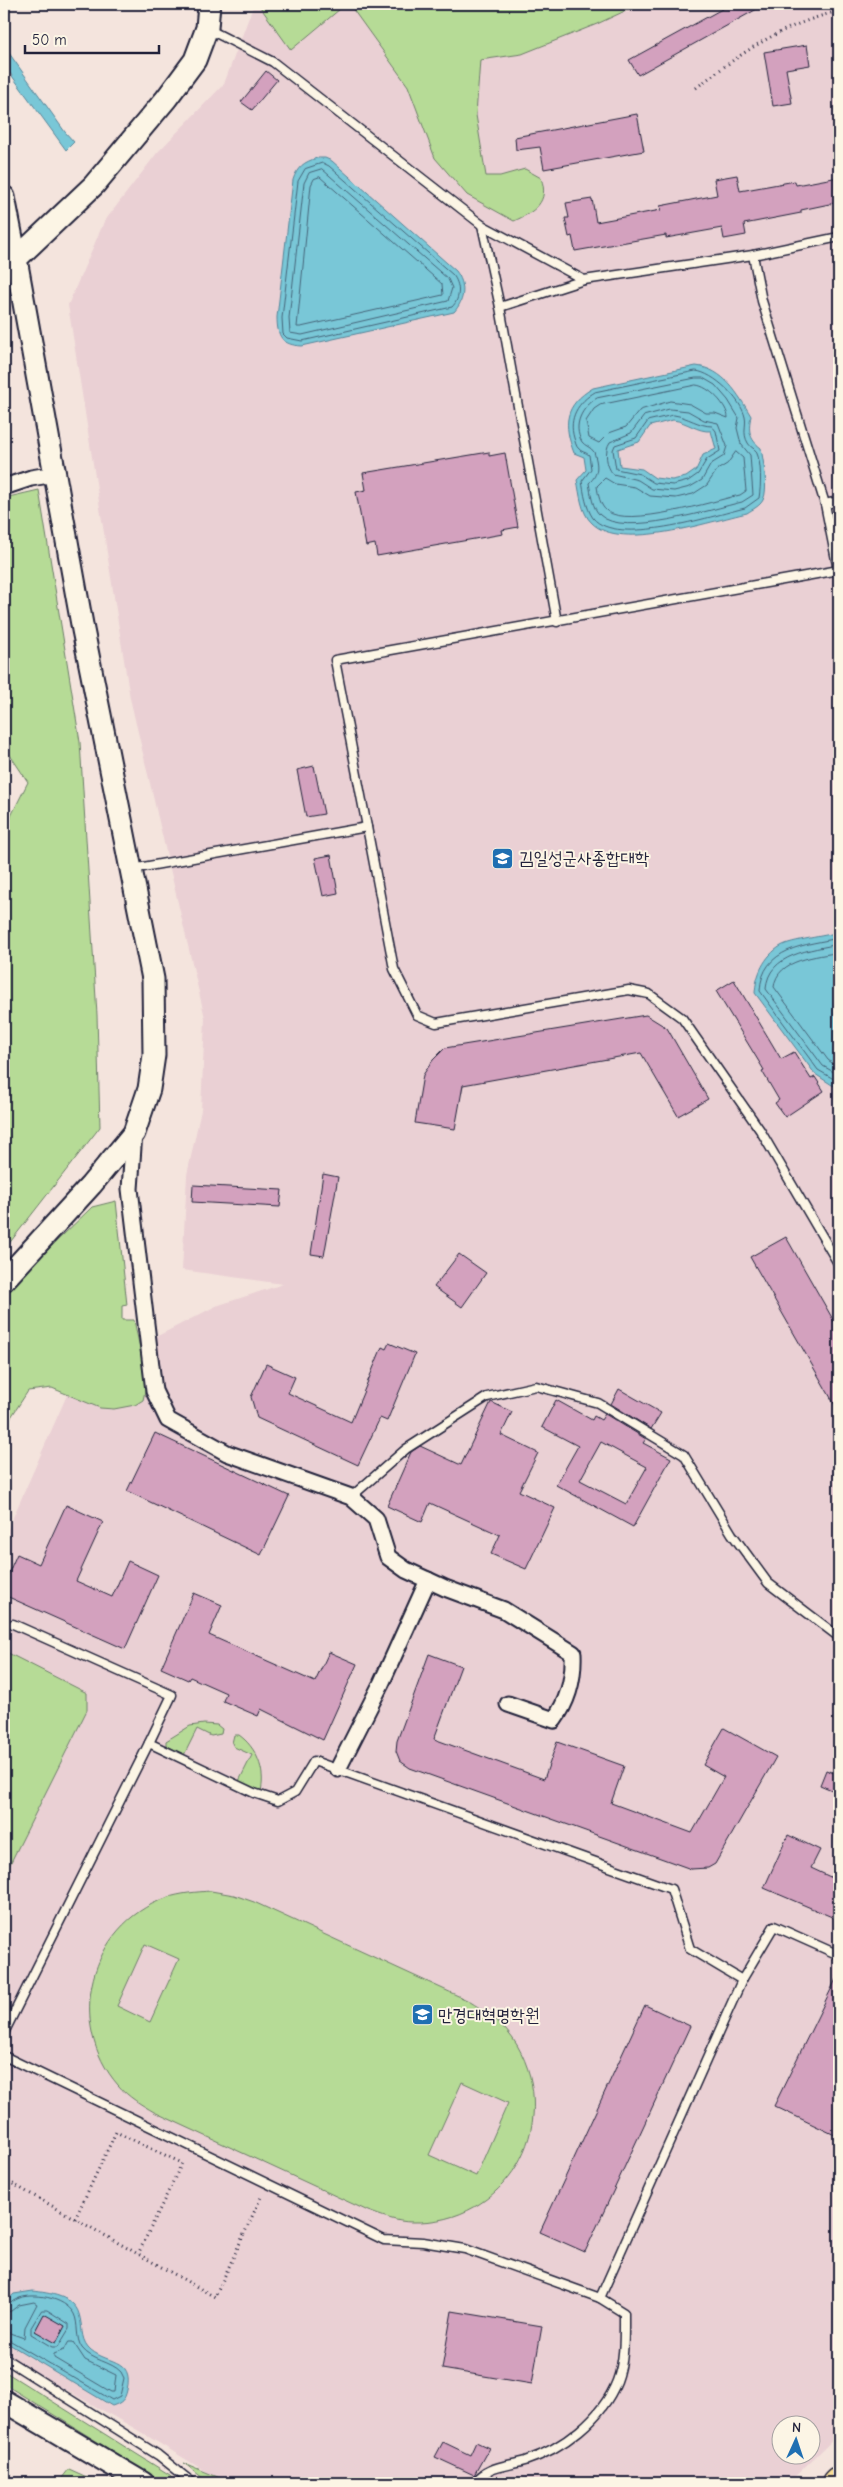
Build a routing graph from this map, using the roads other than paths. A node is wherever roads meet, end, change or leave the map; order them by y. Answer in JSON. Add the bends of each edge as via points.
{"nodes":[{"id":1,"x":209,"y":4,"type":"edge"},
{"id":2,"x":207,"y":28,"type":"junction"},
{"id":3,"x":4,"y":197,"type":"edge"},
{"id":4,"x":6,"y":222,"type":"edge"},
{"id":5,"x":482,"y":225,"type":"junction"},
{"id":6,"x":839,"y":236,"type":"edge"},
{"id":7,"x":753,"y":255,"type":"junction"},
{"id":8,"x":16,"y":259,"type":"junction"},
{"id":9,"x":584,"y":280,"type":"junction"},
{"id":10,"x":500,"y":307,"type":"junction"},
{"id":11,"x":55,"y":474,"type":"junction"},
{"id":12,"x":4,"y":487,"type":"edge"},
{"id":13,"x":839,"y":501,"type":"edge"},
{"id":14,"x":825,"y":504,"type":"junction"},
{"id":15,"x":839,"y":570,"type":"edge"},
{"id":16,"x":557,"y":622,"type":"junction"},
{"id":17,"x":367,"y":827,"type":"junction"},
{"id":18,"x":132,"y":869,"type":"junction"},
{"id":19,"x":134,"y":1132,"type":"junction"},
{"id":20,"x":839,"y":1265,"type":"edge"},
{"id":21,"x":4,"y":1280,"type":"edge"},
{"id":22,"x":351,"y":1497,"type":"junction"},
{"id":23,"x":428,"y":1580,"type":"junction"},
{"id":24,"x":13,"y":1624,"type":"dead end"},
{"id":25,"x":839,"y":1637,"type":"edge"},
{"id":26,"x":508,"y":1704,"type":"dead end"},
{"id":27,"x":149,"y":1743,"type":"junction"},
{"id":28,"x":338,"y":1769,"type":"junction"},
{"id":29,"x":839,"y":1955,"type":"edge"},
{"id":30,"x":742,"y":1980,"type":"junction"},
{"id":31,"x":4,"y":2033,"type":"edge"},
{"id":32,"x":4,"y":2056,"type":"edge"},
{"id":33,"x":600,"y":2298,"type":"junction"},
{"id":34,"x":4,"y":2358,"type":"edge"},
{"id":35,"x":4,"y":2401,"type":"edge"},
{"id":36,"x":143,"y":2483,"type":"edge"},
{"id":37,"x":193,"y":2483,"type":"edge"},
{"id":38,"x":474,"y":2483,"type":"edge"}],
"edges":[{"from":1,"to":2,"type":"main road"},
{"from":2,"to":5,"type":"lane","via":[[273,62]]},
{"from":2,"to":8,"type":"main road","via":[[195,60],[160,106],[94,185]]},
{"from":3,"to":4,"type":"main road"},
{"from":4,"to":8,"type":"main road"},
{"from":5,"to":9,"type":"lane"},
{"from":5,"to":10,"type":"lane"},
{"from":6,"to":7,"type":"lane"},
{"from":7,"to":9,"type":"lane"},
{"from":7,"to":14,"type":"lane","via":[[762,301]]},
{"from":8,"to":11,"type":"main road"},
{"from":9,"to":10,"type":"lane"},
{"from":10,"to":16,"type":"lane"},
{"from":11,"to":12,"type":"street"},
{"from":11,"to":18,"type":"main road","via":[[82,630]]},
{"from":13,"to":14,"type":"lane"},
{"from":14,"to":15,"type":"lane"},
{"from":15,"to":16,"type":"lane"},
{"from":16,"to":17,"type":"lane","via":[[335,660]]},
{"from":17,"to":18,"type":"lane"},
{"from":17,"to":20,"type":"lane","via":[[394,969],[417,1015],[436,1023],[629,990],[649,994],[682,1018],[760,1130]]},
{"from":18,"to":19,"type":"main road","via":[[153,979],[154,1055],[149,1089]]},
{"from":19,"to":21,"type":"main road","via":[[91,1185]]},
{"from":19,"to":22,"type":"street","via":[[130,1189],[154,1391],[168,1420],[227,1453]]},
{"from":22,"to":23,"type":"street","via":[[376,1519],[388,1557]]},
{"from":22,"to":25,"type":"lane","via":[[406,1449],[487,1397],[536,1386],[598,1403],[684,1455],[732,1534],[768,1583]]},
{"from":23,"to":26,"type":"street","via":[[504,1610],[573,1654],[574,1670],[565,1706],[554,1720]]},
{"from":23,"to":28,"type":"street"},
{"from":24,"to":27,"type":"lane","via":[[172,1695]]},
{"from":27,"to":28,"type":"lane","via":[[254,1793],[278,1801],[295,1792],[314,1760]]},
{"from":27,"to":31,"type":"lane"},
{"from":28,"to":30,"type":"lane","via":[[671,1889],[690,1949]]},
{"from":29,"to":30,"type":"lane","via":[[774,1926]]},
{"from":30,"to":33,"type":"lane"},
{"from":32,"to":33,"type":"lane","via":[[384,2240],[465,2249]]},
{"from":33,"to":38,"type":"lane","via":[[624,2313],[623,2352],[617,2381],[603,2406],[583,2428],[560,2445],[543,2455],[483,2472]]},
{"from":34,"to":37,"type":"lane","via":[[158,2455]]},
{"from":35,"to":36,"type":"main road"}]}
